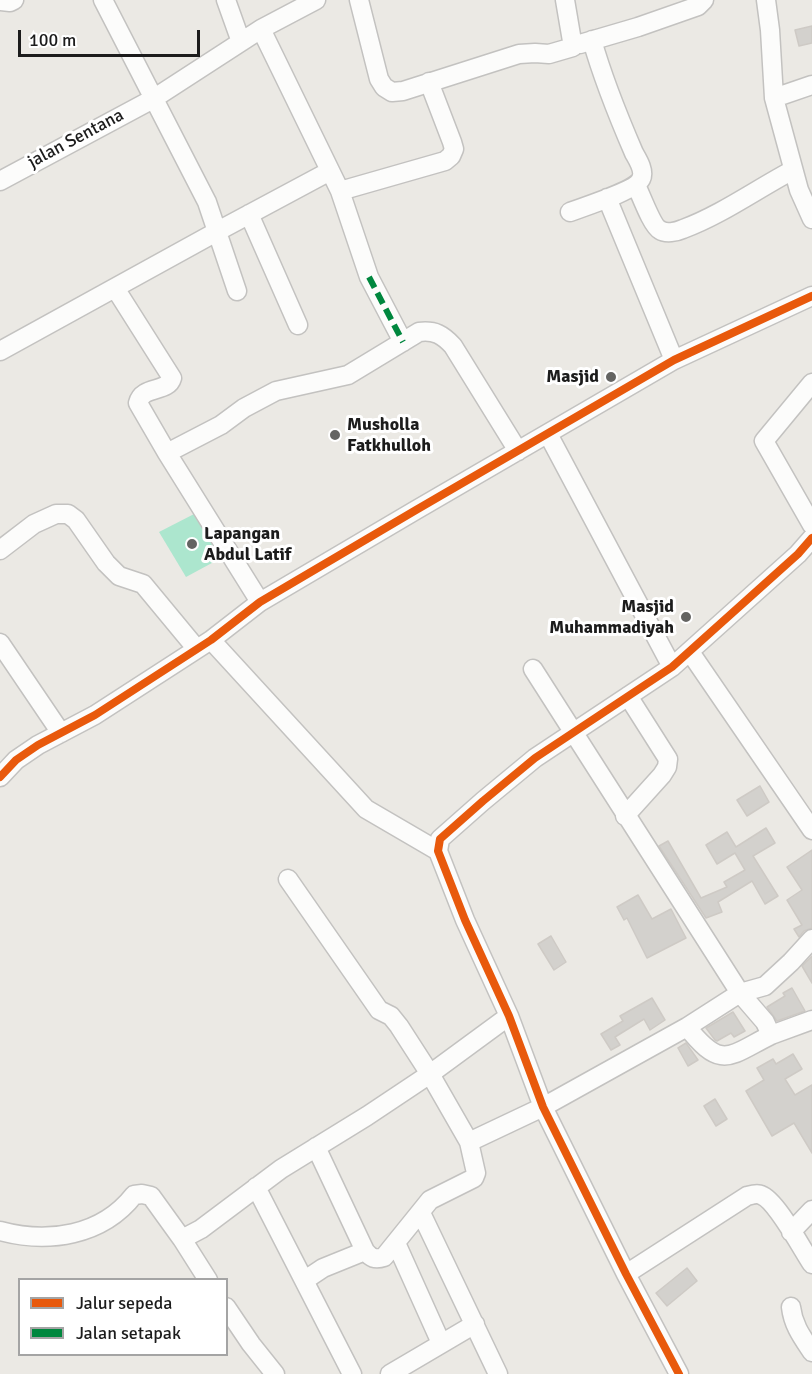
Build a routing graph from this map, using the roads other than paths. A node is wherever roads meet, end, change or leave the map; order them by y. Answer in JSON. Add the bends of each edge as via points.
{"nodes":[{"id":1,"x":14,"y":0,"type":"edge"},
{"id":2,"x":102,"y":0,"type":"edge"},
{"id":3,"x":226,"y":0,"type":"edge"},
{"id":4,"x":316,"y":0,"type":"edge"},
{"id":5,"x":358,"y":0,"type":"edge"},
{"id":6,"x":565,"y":0,"type":"edge"},
{"id":7,"x":704,"y":0,"type":"edge"},
{"id":8,"x":766,"y":0,"type":"edge"},
{"id":9,"x":0,"y":1,"type":"edge"},
{"id":10,"x":261,"y":29,"type":"junction"},
{"id":11,"x":592,"y":40,"type":"junction"},
{"id":12,"x":241,"y":42,"type":"junction"},
{"id":13,"x":573,"y":47,"type":"junction"},
{"id":14,"x":429,"y":82,"type":"junction"},
{"id":15,"x":812,"y":85,"type":"edge"},
{"id":16,"x":774,"y":98,"type":"junction"},
{"id":17,"x":153,"y":99,"type":"junction"},
{"id":18,"x":793,"y":170,"type":"junction"},
{"id":19,"x":330,"y":171,"type":"junction"},
{"id":20,"x":0,"y":181,"type":"edge"},
{"id":21,"x":636,"y":185,"type":"junction"},
{"id":22,"x":340,"y":191,"type":"junction"},
{"id":23,"x":606,"y":198,"type":"junction"},
{"id":24,"x":570,"y":212,"type":"dead end"},
{"id":25,"x":249,"y":214,"type":"junction"},
{"id":26,"x":812,"y":217,"type":"edge"},
{"id":27,"x":218,"y":231,"type":"junction"},
{"id":28,"x":115,"y":288,"type":"junction"},
{"id":29,"x":237,"y":291,"type":"dead end"},
{"id":30,"x":812,"y":296,"type":"edge"},
{"id":31,"x":298,"y":325,"type":"dead end"},
{"id":32,"x":403,"y":342,"type":"junction"},
{"id":33,"x":0,"y":351,"type":"edge"},
{"id":34,"x":674,"y":360,"type":"junction"},
{"id":35,"x":812,"y":383,"type":"edge"},
{"id":36,"x":548,"y":434,"type":"junction"},
{"id":37,"x":518,"y":451,"type":"junction"},
{"id":38,"x":167,"y":453,"type":"junction"},
{"id":39,"x":812,"y":525,"type":"edge"},
{"id":40,"x":812,"y":538,"type":"edge"},
{"id":41,"x":0,"y":550,"type":"edge"},
{"id":42,"x":260,"y":602,"type":"junction"},
{"id":43,"x":0,"y":643,"type":"edge"},
{"id":44,"x":204,"y":644,"type":"junction"},
{"id":45,"x":690,"y":652,"type":"junction"},
{"id":46,"x":672,"y":667,"type":"junction"},
{"id":47,"x":533,"y":669,"type":"dead end"},
{"id":48,"x":628,"y":696,"type":"junction"},
{"id":49,"x":61,"y":733,"type":"junction"},
{"id":50,"x":574,"y":733,"type":"junction"},
{"id":51,"x":0,"y":777,"type":"edge"},
{"id":52,"x":625,"y":816,"type":"junction"},
{"id":53,"x":812,"y":830,"type":"edge"},
{"id":54,"x":438,"y":851,"type":"junction"},
{"id":55,"x":288,"y":879,"type":"dead end"},
{"id":56,"x":812,"y":939,"type":"edge"},
{"id":57,"x":740,"y":993,"type":"junction"},
{"id":58,"x":509,"y":1016,"type":"junction"},
{"id":59,"x":812,"y":1020,"type":"edge"},
{"id":60,"x":687,"y":1027,"type":"junction"},
{"id":61,"x":771,"y":1035,"type":"junction"},
{"id":62,"x":430,"y":1074,"type":"junction"},
{"id":63,"x":543,"y":1107,"type":"junction"},
{"id":64,"x":469,"y":1142,"type":"junction"},
{"id":65,"x":316,"y":1147,"type":"junction"},
{"id":66,"x":256,"y":1186,"type":"junction"},
{"id":67,"x":812,"y":1210,"type":"edge"},
{"id":68,"x":421,"y":1213,"type":"junction"},
{"id":69,"x":0,"y":1231,"type":"edge"},
{"id":70,"x":791,"y":1232,"type":"junction"},
{"id":71,"x":182,"y":1239,"type":"junction"},
{"id":72,"x":396,"y":1243,"type":"junction"},
{"id":73,"x":365,"y":1251,"type":"junction"},
{"id":74,"x":812,"y":1264,"type":"edge"},
{"id":75,"x":626,"y":1274,"type":"junction"},
{"id":76,"x":207,"y":1278,"type":"edge"},
{"id":77,"x":304,"y":1281,"type":"junction"},
{"id":78,"x":791,"y":1307,"type":"dead end"},
{"id":79,"x":228,"y":1310,"type":"edge"},
{"id":80,"x":475,"y":1324,"type":"junction"},
{"id":81,"x":441,"y":1343,"type":"junction"},
{"id":82,"x":812,"y":1352,"type":"edge"},
{"id":83,"x":275,"y":1374,"type":"edge"},
{"id":84,"x":352,"y":1374,"type":"edge"},
{"id":85,"x":390,"y":1374,"type":"edge"},
{"id":86,"x":498,"y":1374,"type":"edge"},
{"id":87,"x":679,"y":1374,"type":"edge"}],
"edges":[{"from":1,"to":9,"type":"street"},
{"from":2,"to":17,"type":"street"},
{"from":3,"to":12,"type":"street"},
{"from":4,"to":10,"type":"street","name":"jalan Sentana"},
{"from":5,"to":14,"type":"street","via":[[384,87],[392,92],[403,91]]},
{"from":6,"to":13,"type":"street"},
{"from":7,"to":11,"type":"street","via":[[698,6]]},
{"from":8,"to":16,"type":"street"},
{"from":10,"to":12,"type":"street","name":"jalan Sentana"},
{"from":10,"to":19,"type":"street"},
{"from":11,"to":13,"type":"street"},
{"from":11,"to":21,"type":"street","via":[[615,109],[640,165],[641,180]]},
{"from":12,"to":17,"type":"street","name":"jalan Sentana"},
{"from":13,"to":14,"type":"street","via":[[549,54],[519,54]]},
{"from":14,"to":22,"type":"street","via":[[452,142],[451,156]]},
{"from":15,"to":16,"type":"street"},
{"from":16,"to":18,"type":"street"},
{"from":17,"to":20,"type":"street","name":"jalan Sentana"},
{"from":17,"to":27,"type":"street"},
{"from":18,"to":21,"type":"street","via":[[702,220],[668,232],[656,226]]},
{"from":18,"to":26,"type":"street"},
{"from":19,"to":22,"type":"street"},
{"from":19,"to":25,"type":"street"},
{"from":21,"to":23,"type":"street"},
{"from":22,"to":32,"type":"street","via":[[369,277]]},
{"from":23,"to":24,"type":"street"},
{"from":23,"to":34,"type":"street"},
{"from":25,"to":27,"type":"street"},
{"from":25,"to":31,"type":"street"},
{"from":27,"to":28,"type":"street"},
{"from":27,"to":29,"type":"street"},
{"from":28,"to":33,"type":"street"},
{"from":28,"to":38,"type":"street","via":[[172,378],[168,385],[143,394],[138,403]]},
{"from":30,"to":34,"type":"street"},
{"from":32,"to":37,"type":"street","via":[[430,330],[445,337]]},
{"from":32,"to":38,"type":"street","via":[[348,375],[276,391]]},
{"from":34,"to":36,"type":"street"},
{"from":35,"to":39,"type":"street","via":[[764,441]]},
{"from":36,"to":37,"type":"street"},
{"from":36,"to":46,"type":"street"},
{"from":37,"to":42,"type":"street"},
{"from":38,"to":42,"type":"street"},
{"from":40,"to":45,"type":"street"},
{"from":41,"to":44,"type":"street","via":[[34,524],[56,514],[68,514],[118,576],[143,584]]},
{"from":42,"to":44,"type":"street"},
{"from":43,"to":49,"type":"street"},
{"from":44,"to":49,"type":"street"},
{"from":44,"to":54,"type":"street","via":[[366,809]]},
{"from":45,"to":46,"type":"street"},
{"from":45,"to":53,"type":"street"},
{"from":46,"to":48,"type":"street"},
{"from":47,"to":50,"type":"street"},
{"from":48,"to":50,"type":"street"},
{"from":48,"to":52,"type":"street","via":[[668,759],[662,775]]},
{"from":49,"to":51,"type":"street","via":[[16,760]]},
{"from":50,"to":52,"type":"street"},
{"from":50,"to":54,"type":"street","via":[[535,758],[483,801],[440,840]]},
{"from":52,"to":57,"type":"street"},
{"from":54,"to":58,"type":"street"},
{"from":55,"to":62,"type":"street","via":[[379,1010],[391,1016]]},
{"from":56,"to":57,"type":"street","via":[[765,986]]},
{"from":57,"to":60,"type":"street"},
{"from":57,"to":61,"type":"street"},
{"from":58,"to":62,"type":"street"},
{"from":58,"to":63,"type":"street"},
{"from":59,"to":61,"type":"street"},
{"from":60,"to":61,"type":"street","via":[[710,1051],[727,1057]]},
{"from":60,"to":63,"type":"street"},
{"from":62,"to":64,"type":"street"},
{"from":62,"to":65,"type":"street"},
{"from":63,"to":64,"type":"street"},
{"from":63,"to":75,"type":"street"},
{"from":64,"to":68,"type":"street","via":[[474,1178],[430,1200]]},
{"from":65,"to":66,"type":"street"},
{"from":65,"to":73,"type":"street"},
{"from":66,"to":71,"type":"street"},
{"from":66,"to":77,"type":"street"},
{"from":67,"to":70,"type":"street"},
{"from":68,"to":72,"type":"street"},
{"from":68,"to":80,"type":"street"},
{"from":69,"to":71,"type":"street","via":[[51,1238],[84,1231],[109,1219],[134,1195],[142,1194],[151,1196]]},
{"from":70,"to":74,"type":"street"},
{"from":70,"to":75,"type":"street","via":[[772,1203],[761,1195],[747,1196]]},
{"from":71,"to":76,"type":"street"},
{"from":72,"to":73,"type":"street","via":[[377,1259]]},
{"from":72,"to":81,"type":"street"},
{"from":73,"to":77,"type":"street","via":[[323,1268]]},
{"from":75,"to":87,"type":"street"},
{"from":77,"to":84,"type":"street"},
{"from":78,"to":82,"type":"street","via":[[795,1324]]},
{"from":79,"to":83,"type":"street"},
{"from":80,"to":81,"type":"street"},
{"from":80,"to":86,"type":"street"},
{"from":81,"to":85,"type":"street"}]}
